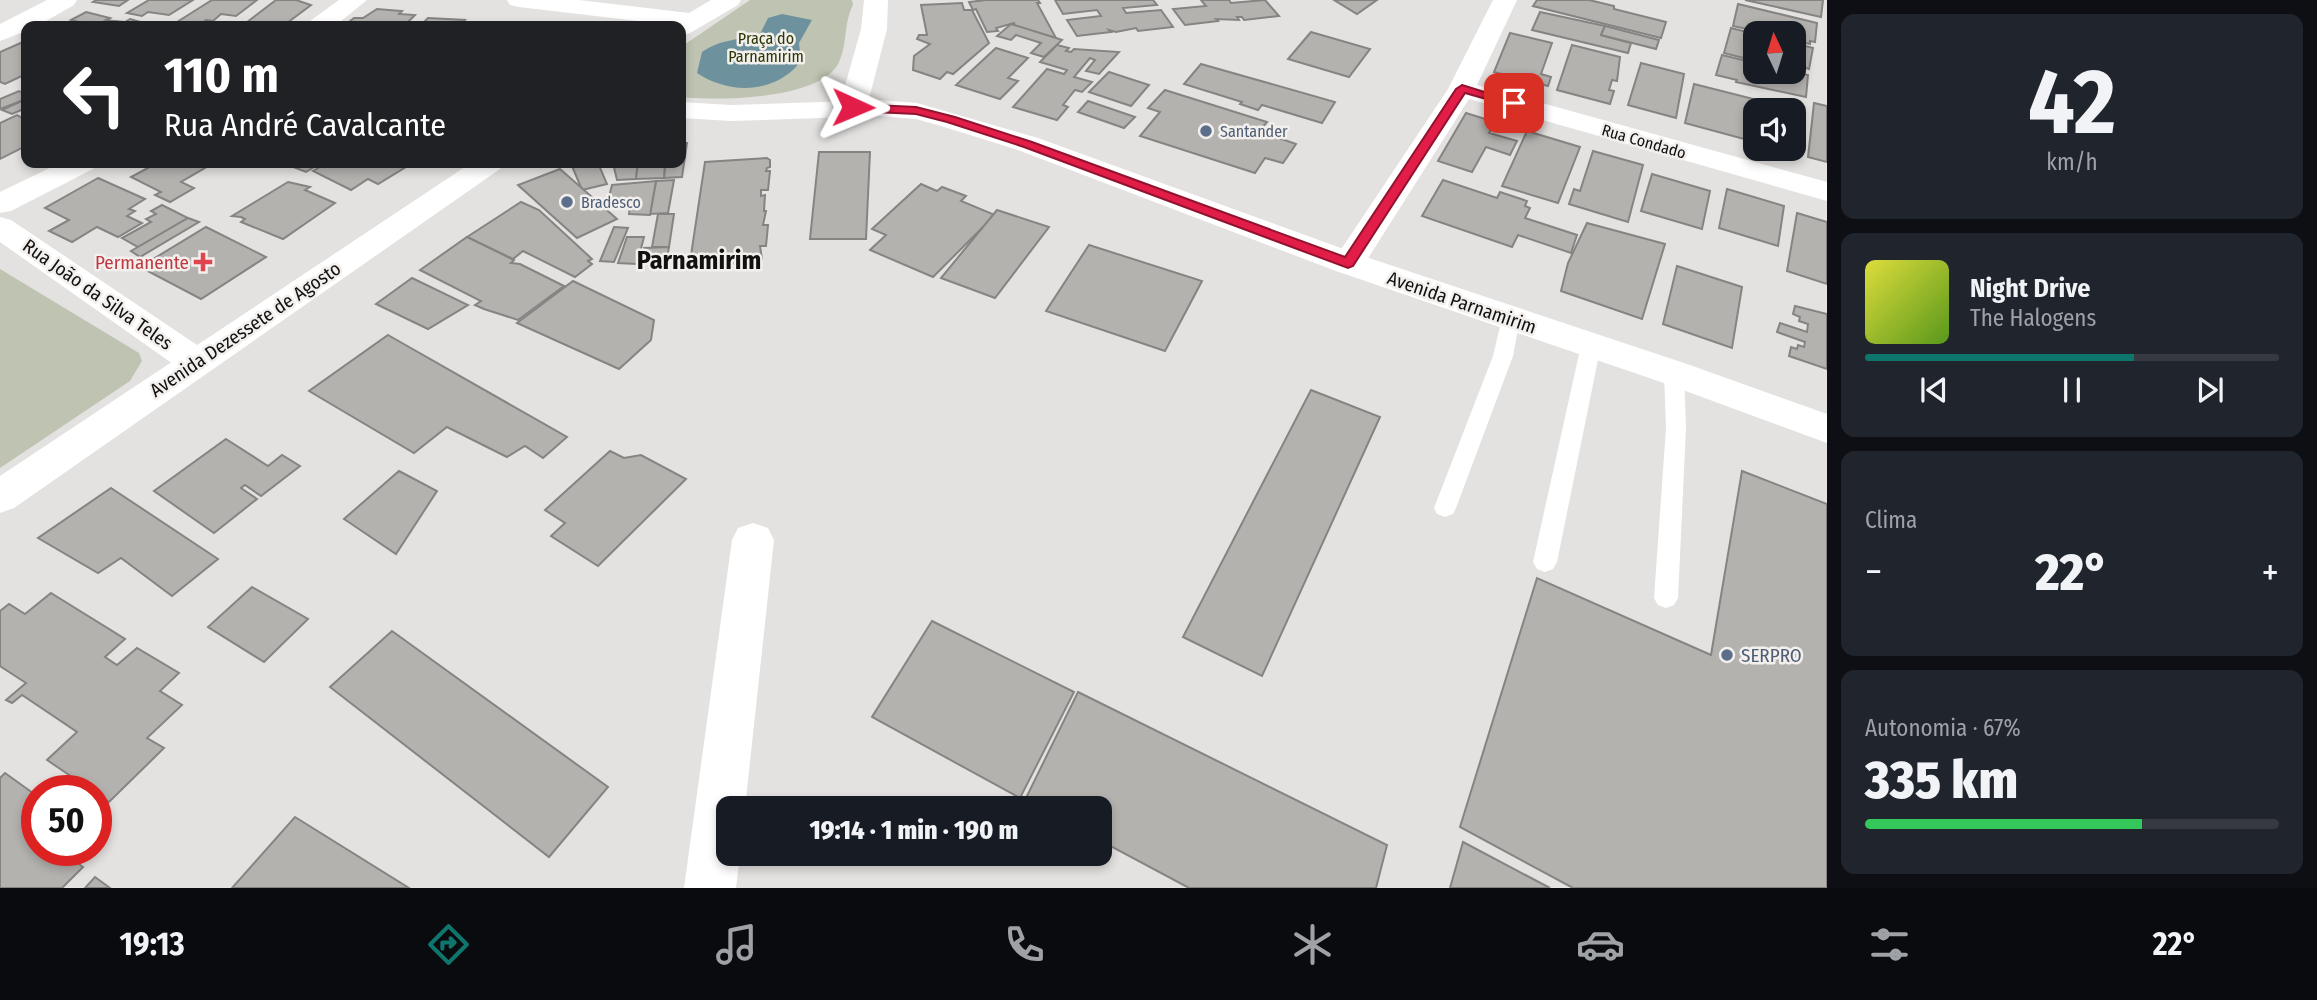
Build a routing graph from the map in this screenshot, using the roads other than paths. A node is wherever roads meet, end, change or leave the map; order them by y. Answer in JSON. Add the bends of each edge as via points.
{"nodes":[{"id":1,"x":19,"y":0,"type":"edge"},
{"id":2,"x":65,"y":0,"type":"edge"},
{"id":3,"x":355,"y":0,"type":"edge"},
{"id":4,"x":519,"y":0,"type":"edge"},
{"id":5,"x":729,"y":0,"type":"edge"},
{"id":6,"x":876,"y":0,"type":"edge"},
{"id":7,"x":1505,"y":0,"type":"edge"},
{"id":8,"x":0,"y":9,"type":"edge"},
{"id":9,"x":26,"y":21,"type":"edge"},
{"id":10,"x":326,"y":21,"type":"edge"},
{"id":11,"x":659,"y":21,"type":"edge"},
{"id":12,"x":21,"y":23,"type":"edge"},
{"id":13,"x":686,"y":25,"type":"edge"},
{"id":14,"x":0,"y":33,"type":"edge"},
{"id":15,"x":1462,"y":89,"type":"junction"},
{"id":16,"x":853,"y":107,"type":"junction"},
{"id":17,"x":686,"y":110,"type":"edge"},
{"id":18,"x":731,"y":113,"type":"junction"},
{"id":19,"x":686,"y":119,"type":"edge"},
{"id":20,"x":73,"y":168,"type":"edge"},
{"id":21,"x":483,"y":168,"type":"edge"},
{"id":22,"x":1827,"y":192,"type":"edge"},
{"id":23,"x":0,"y":204,"type":"edge"},
{"id":24,"x":0,"y":227,"type":"edge"},
{"id":25,"x":1348,"y":263,"type":"junction"},
{"id":26,"x":1511,"y":318,"type":"junction"},
{"id":27,"x":1591,"y":345,"type":"junction"},
{"id":28,"x":196,"y":362,"type":"junction"},
{"id":29,"x":1674,"y":373,"type":"junction"},
{"id":30,"x":1827,"y":429,"type":"edge"},
{"id":31,"x":0,"y":497,"type":"edge"},
{"id":32,"x":1445,"y":508,"type":"dead end"},
{"id":33,"x":753,"y":540,"type":"dead end"},
{"id":34,"x":1545,"y":562,"type":"dead end"},
{"id":35,"x":1667,"y":598,"type":"dead end"},
{"id":36,"x":710,"y":888,"type":"edge"}],
"edges":[{"from":1,"to":8,"type":"street"},
{"from":2,"to":9,"type":"street"},
{"from":3,"to":10,"type":"street"},
{"from":4,"to":11,"type":"street"},
{"from":5,"to":13,"type":"street"},
{"from":6,"to":16,"type":"street","via":[[874,29]]},
{"from":7,"to":15,"type":"street"},
{"from":12,"to":14,"type":"street"},
{"from":15,"to":22,"type":"street","name":"Rua Condado"},
{"from":15,"to":25,"type":"street"},
{"from":16,"to":18,"type":"street","name":"Avenida Parnamirim"},
{"from":16,"to":25,"type":"street","name":"Avenida Parnamirim","via":[[916,111],[1028,144]]},
{"from":17,"to":18,"type":"street"},
{"from":18,"to":19,"type":"street"},
{"from":20,"to":23,"type":"street"},
{"from":21,"to":28,"type":"street","name":"Avenida Dezessete de Agosto"},
{"from":24,"to":28,"type":"street","name":"Rua João da Silva Teles"},
{"from":25,"to":26,"type":"street","name":"Avenida Parnamirim"},
{"from":26,"to":27,"type":"street","name":"Avenida Parnamirim"},
{"from":26,"to":32,"type":"lane","via":[[1503,356]]},
{"from":27,"to":29,"type":"street","name":"Avenida Parnamirim"},
{"from":27,"to":34,"type":"lane"},
{"from":28,"to":31,"type":"street","name":"Avenida Dezessete de Agosto"},
{"from":29,"to":30,"type":"street","name":"Avenida Parnamirim"},
{"from":29,"to":35,"type":"lane","via":[[1676,428]]},
{"from":33,"to":36,"type":"street"}]}
